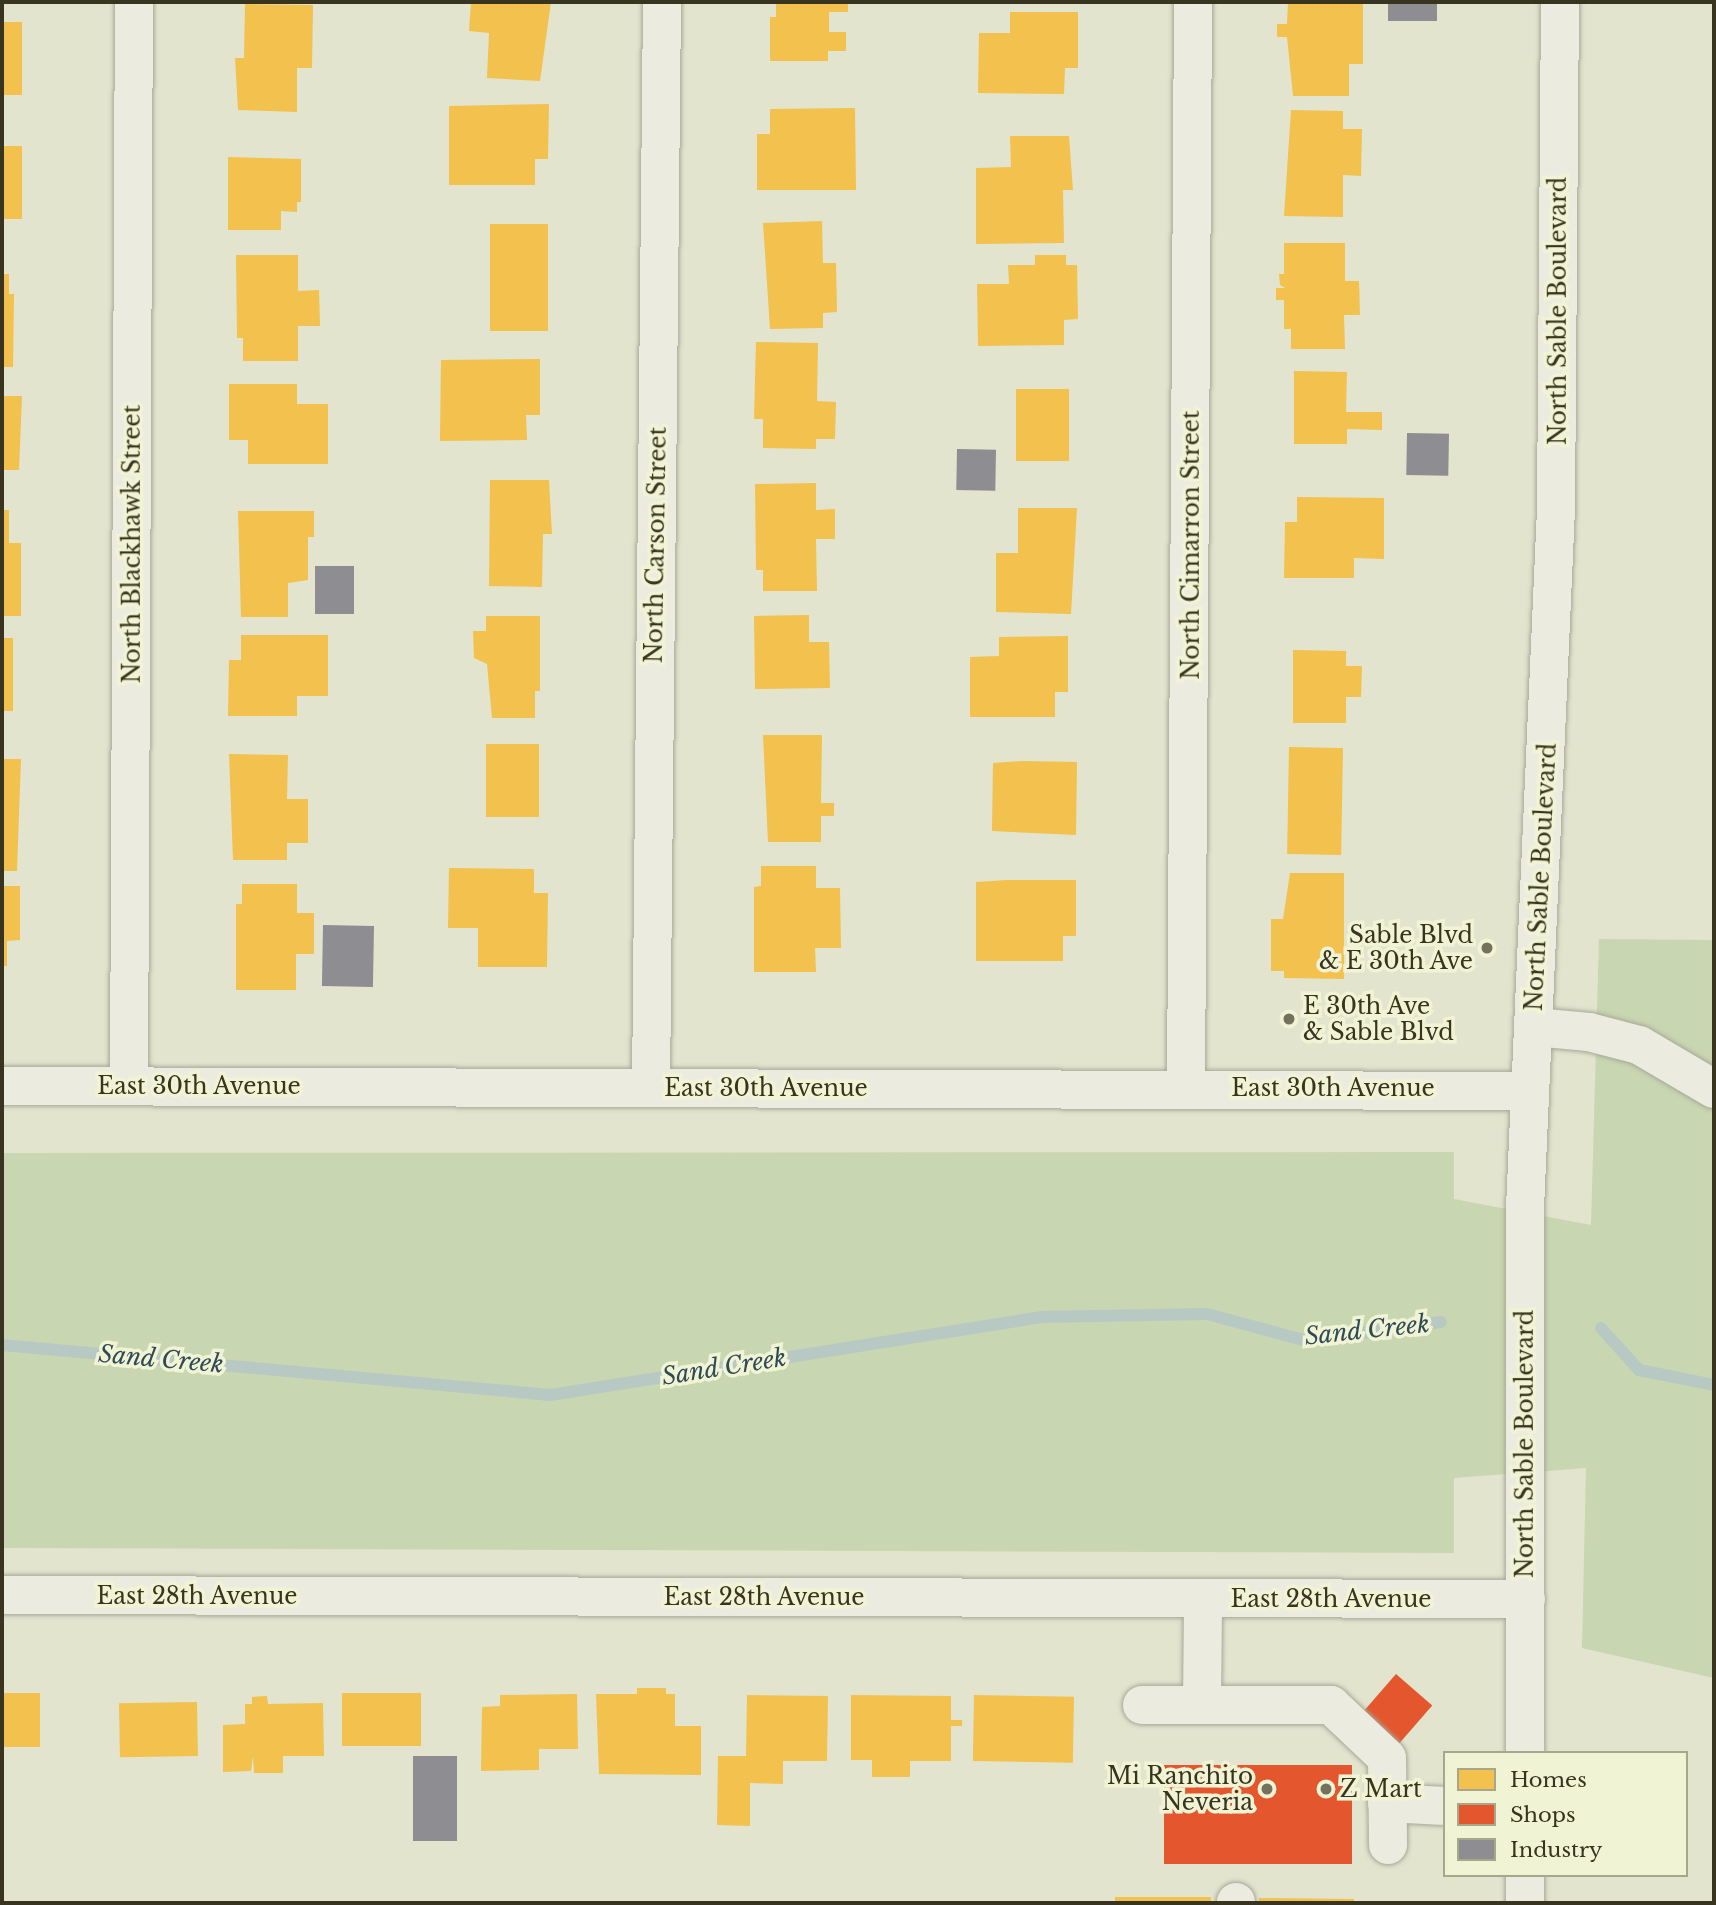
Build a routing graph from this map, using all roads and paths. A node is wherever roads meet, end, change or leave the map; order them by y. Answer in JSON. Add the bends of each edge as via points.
{"nodes":[{"id":1,"x":134,"y":2,"type":"edge"},
{"id":2,"x":662,"y":2,"type":"edge"},
{"id":3,"x":1193,"y":2,"type":"edge"},
{"id":4,"x":1560,"y":2,"type":"edge"},
{"id":5,"x":1534,"y":1027,"type":"junction"},
{"id":6,"x":2,"y":1086,"type":"edge"},
{"id":7,"x":129,"y":1086,"type":"junction"},
{"id":8,"x":651,"y":1088,"type":"junction"},
{"id":9,"x":1186,"y":1088,"type":"junction"},
{"id":10,"x":1714,"y":1089,"type":"edge"},
{"id":11,"x":1530,"y":1091,"type":"junction"},
{"id":12,"x":2,"y":1595,"type":"edge"},
{"id":13,"x":1203,"y":1599,"type":"junction"},
{"id":14,"x":1526,"y":1600,"type":"junction"},
{"id":15,"x":1202,"y":1702,"type":"junction"},
{"id":16,"x":1142,"y":1704,"type":"dead end"},
{"id":17,"x":1525,"y":1751,"type":"edge"},
{"id":18,"x":1387,"y":1803,"type":"junction"},
{"id":19,"x":1443,"y":1805,"type":"edge"},
{"id":20,"x":1388,"y":1845,"type":"dead end"},
{"id":21,"x":1525,"y":1877,"type":"edge"},
{"id":22,"x":1525,"y":1903,"type":"edge"}],
"edges":[{"from":1,"to":7,"type":"street","name":"North Blackhawk Street"},
{"from":2,"to":8,"type":"street","name":"North Carson Street"},
{"from":3,"to":9,"type":"street","name":"North Cimarron Street"},
{"from":4,"to":5,"type":"street","name":"North Sable Boulevard","via":[[1556,508]]},
{"from":5,"to":10,"type":"street","via":[[1590,1032],[1639,1045]]},
{"from":5,"to":11,"type":"street","name":"North Sable Boulevard"},
{"from":6,"to":7,"type":"street","name":"East 30th Avenue"},
{"from":7,"to":8,"type":"street","name":"East 30th Avenue"},
{"from":8,"to":9,"type":"street","name":"East 30th Avenue"},
{"from":9,"to":11,"type":"street","name":"East 30th Avenue"},
{"from":11,"to":14,"type":"street","name":"North Sable Boulevard","via":[[1525,1208]]},
{"from":12,"to":13,"type":"street","name":"East 28th Avenue"},
{"from":13,"to":14,"type":"street","name":"East 28th Avenue"},
{"from":13,"to":15,"type":"street"},
{"from":14,"to":17,"type":"street","name":"North Sable Boulevard"},
{"from":15,"to":16,"type":"street"},
{"from":15,"to":18,"type":"street","via":[[1331,1704],[1387,1759]]},
{"from":18,"to":19,"type":"street"},
{"from":18,"to":20,"type":"street"},
{"from":21,"to":22,"type":"street"}]}
